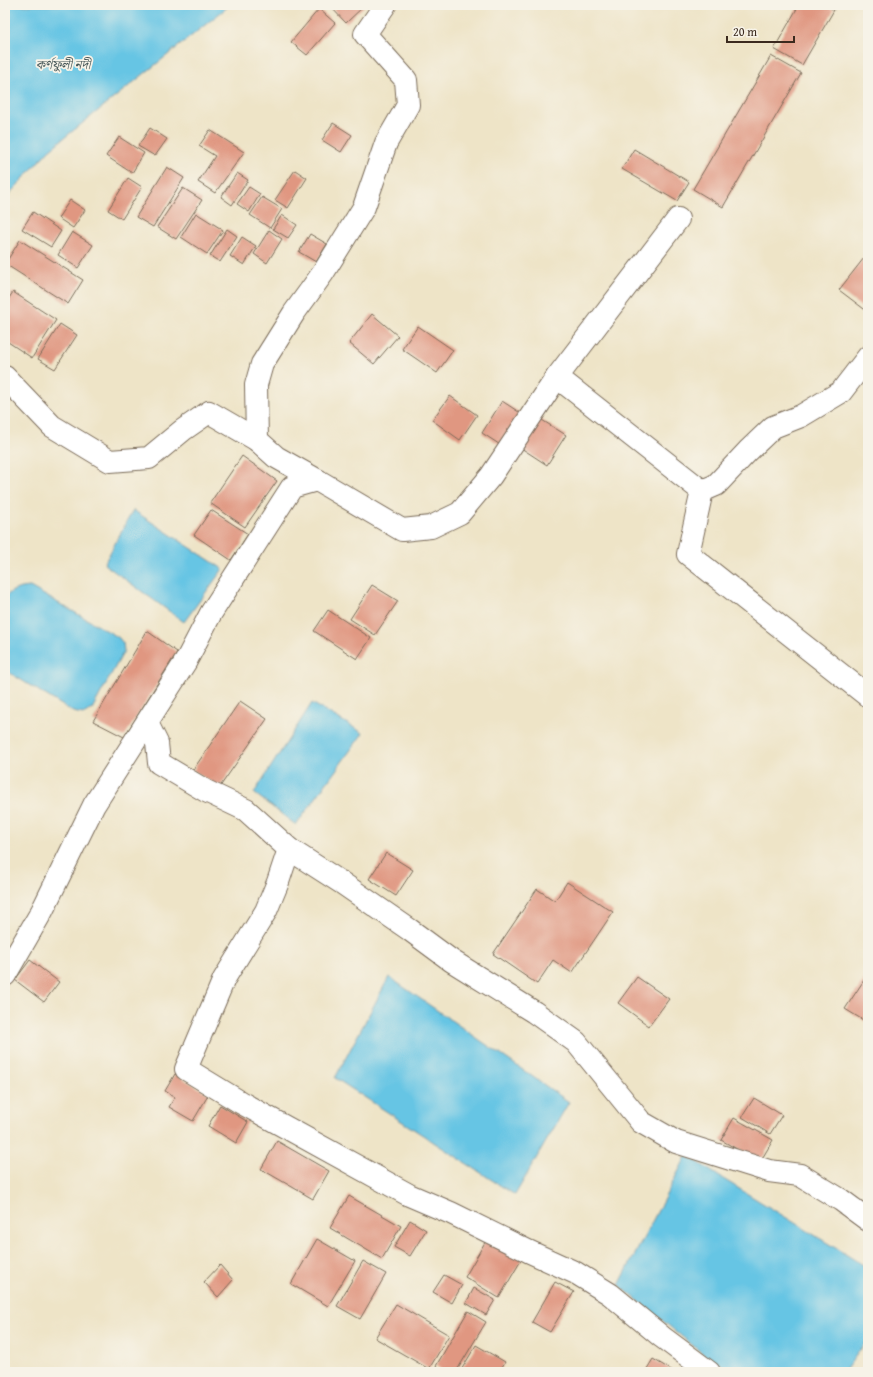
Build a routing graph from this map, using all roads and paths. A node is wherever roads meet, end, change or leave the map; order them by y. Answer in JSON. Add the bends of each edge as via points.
{"nodes":[{"id":1,"x":385,"y":5,"type":"edge"},
{"id":2,"x":678,"y":219,"type":"dead end"},
{"id":3,"x":868,"y":356,"type":"edge"},
{"id":4,"x":5,"y":377,"type":"edge"},
{"id":5,"x":557,"y":377,"type":"junction"},
{"id":6,"x":257,"y":440,"type":"junction"},
{"id":7,"x":317,"y":480,"type":"junction"},
{"id":8,"x":702,"y":491,"type":"junction"},
{"id":9,"x":868,"y":696,"type":"edge"},
{"id":10,"x":147,"y":723,"type":"junction"},
{"id":11,"x":289,"y":849,"type":"junction"},
{"id":12,"x":5,"y":975,"type":"edge"},
{"id":13,"x":868,"y":1220,"type":"edge"},
{"id":14,"x":709,"y":1372,"type":"edge"}],
"edges":[{"from":1,"to":6,"type":"street","via":[[365,34],[406,80],[408,105],[386,143],[364,207],[262,364],[256,385]]},
{"from":2,"to":5,"type":"street"},
{"from":3,"to":8,"type":"street","via":[[841,392],[800,416],[773,427],[716,485]]},
{"from":4,"to":6,"type":"street","via":[[52,426],[110,461],[149,458],[209,412]]},
{"from":5,"to":7,"type":"street","via":[[491,476],[460,513],[431,527],[402,530]]},
{"from":5,"to":8,"type":"street"},
{"from":6,"to":7,"type":"street","via":[[276,457]]},
{"from":7,"to":10,"type":"street","via":[[292,487],[211,614],[186,661]]},
{"from":8,"to":9,"type":"street","via":[[688,554]]},
{"from":10,"to":11,"type":"street","via":[[157,743],[159,763],[206,792],[246,810]]},
{"from":10,"to":12,"type":"street","via":[[94,805],[42,911]]},
{"from":11,"to":13,"type":"street","via":[[576,1042],[641,1122],[676,1142],[769,1171],[800,1175]]},
{"from":11,"to":14,"type":"street","via":[[266,911],[224,979],[186,1069],[240,1102],[409,1195],[576,1273],[610,1294]]}]}
